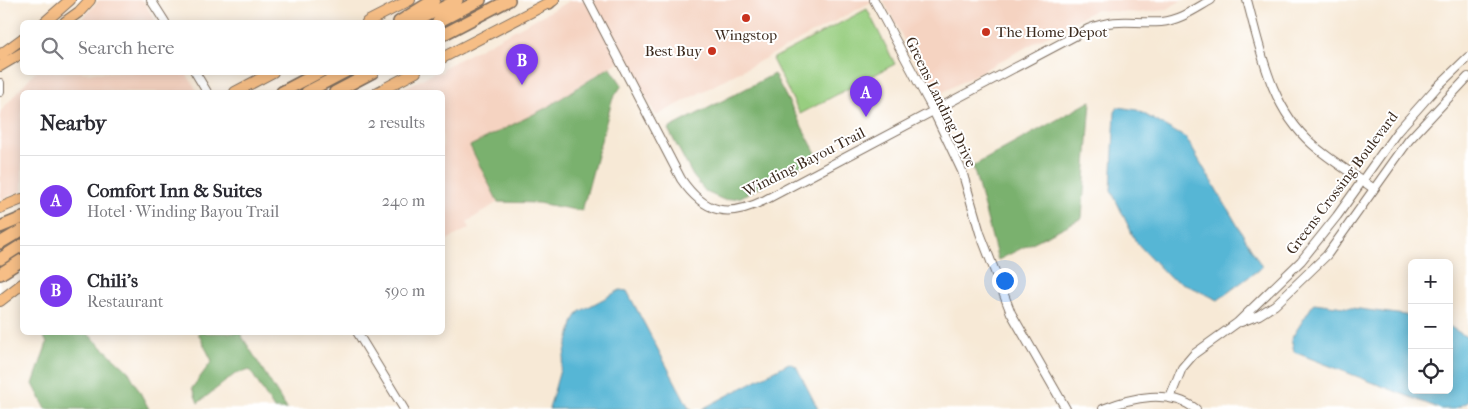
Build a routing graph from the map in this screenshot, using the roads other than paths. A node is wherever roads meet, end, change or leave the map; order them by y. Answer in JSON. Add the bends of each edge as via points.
{"nodes":[{"id":1,"x":90,"y":0,"type":"edge"},
{"id":2,"x":151,"y":0,"type":"edge"},
{"id":3,"x":410,"y":0,"type":"edge"},
{"id":4,"x":434,"y":0,"type":"edge"},
{"id":5,"x":458,"y":0,"type":"edge"},
{"id":6,"x":480,"y":0,"type":"edge"},
{"id":7,"x":509,"y":0,"type":"edge"},
{"id":8,"x":588,"y":0,"type":"edge"},
{"id":9,"x":874,"y":0,"type":"edge"},
{"id":10,"x":1211,"y":0,"type":"edge"},
{"id":11,"x":1247,"y":0,"type":"edge"},
{"id":12,"x":68,"y":1,"type":"edge"},
{"id":13,"x":552,"y":1,"type":"edge"},
{"id":14,"x":79,"y":12,"type":"junction"},
{"id":15,"x":46,"y":20,"type":"edge"},
{"id":16,"x":69,"y":20,"type":"edge"},
{"id":17,"x":164,"y":20,"type":"edge"},
{"id":18,"x":371,"y":20,"type":"edge"},
{"id":19,"x":402,"y":20,"type":"edge"},
{"id":20,"x":419,"y":20,"type":"edge"},
{"id":21,"x":442,"y":20,"type":"edge"},
{"id":22,"x":445,"y":34,"type":"edge"},
{"id":23,"x":20,"y":40,"type":"edge"},
{"id":24,"x":20,"y":54,"type":"edge"},
{"id":25,"x":0,"y":55,"type":"edge"},
{"id":26,"x":445,"y":56,"type":"edge"},
{"id":27,"x":1468,"y":57,"type":"edge"},
{"id":28,"x":0,"y":66,"type":"edge"},
{"id":29,"x":197,"y":75,"type":"edge"},
{"id":30,"x":267,"y":75,"type":"edge"},
{"id":31,"x":314,"y":75,"type":"edge"},
{"id":32,"x":338,"y":75,"type":"edge"},
{"id":33,"x":367,"y":75,"type":"edge"},
{"id":34,"x":410,"y":75,"type":"edge"},
{"id":35,"x":1468,"y":77,"type":"edge"},
{"id":36,"x":0,"y":83,"type":"edge"},
{"id":37,"x":206,"y":90,"type":"edge"},
{"id":38,"x":239,"y":90,"type":"edge"},
{"id":39,"x":286,"y":90,"type":"edge"},
{"id":40,"x":311,"y":90,"type":"edge"},
{"id":41,"x":339,"y":90,"type":"edge"},
{"id":42,"x":382,"y":90,"type":"edge"},
{"id":43,"x":0,"y":92,"type":"edge"},
{"id":44,"x":933,"y":110,"type":"junction"},
{"id":45,"x":1397,"y":132,"type":"junction"},
{"id":46,"x":1409,"y":140,"type":"junction"},
{"id":47,"x":1363,"y":180,"type":"junction"},
{"id":48,"x":1374,"y":188,"type":"junction"},
{"id":49,"x":20,"y":200,"type":"edge"},
{"id":50,"x":0,"y":208,"type":"edge"},
{"id":51,"x":20,"y":219,"type":"edge"},
{"id":52,"x":0,"y":227,"type":"edge"},
{"id":53,"x":20,"y":231,"type":"edge"},
{"id":54,"x":0,"y":243,"type":"edge"},
{"id":55,"x":20,"y":246,"type":"edge"},
{"id":56,"x":0,"y":259,"type":"edge"},
{"id":57,"x":20,"y":261,"type":"edge"},
{"id":58,"x":0,"y":274,"type":"edge"},
{"id":59,"x":20,"y":286,"type":"edge"},
{"id":60,"x":0,"y":301,"type":"edge"},
{"id":61,"x":1237,"y":324,"type":"junction"},
{"id":62,"x":359,"y":335,"type":"edge"},
{"id":63,"x":1170,"y":398,"type":"junction"},
{"id":64,"x":404,"y":409,"type":"edge"},
{"id":65,"x":1066,"y":409,"type":"edge"},
{"id":66,"x":1103,"y":409,"type":"edge"},
{"id":67,"x":1196,"y":409,"type":"edge"}],
"edges":[{"from":1,"to":14,"type":"main road"},
{"from":2,"to":17,"type":"street"},
{"from":3,"to":18,"type":"main road"},
{"from":4,"to":19,"type":"highway"},
{"from":5,"to":20,"type":"highway"},
{"from":6,"to":21,"type":"highway"},
{"from":7,"to":22,"type":"highway"},
{"from":8,"to":44,"type":"street","name":"Winding Bayou Trail","via":[[681,179],[691,194],[711,207],[749,208]]},
{"from":9,"to":44,"type":"street","name":"Greens Landing Drive"},
{"from":10,"to":44,"type":"street","name":"Winding Bayou Trail","via":[[1183,16],[1163,22],[1122,21],[1098,25]]},
{"from":11,"to":47,"type":"street","via":[[1268,75],[1284,111],[1313,145]]},
{"from":12,"to":14,"type":"street"},
{"from":12,"to":15,"type":"main road"},
{"from":13,"to":26,"type":"main road"},
{"from":14,"to":16,"type":"main road"},
{"from":23,"to":25,"type":"main road"},
{"from":24,"to":28,"type":"main road"},
{"from":27,"to":45,"type":"street","name":"Greens Crossing Boulevard"},
{"from":29,"to":37,"type":"street"},
{"from":30,"to":38,"type":"main road"},
{"from":31,"to":39,"type":"highway"},
{"from":32,"to":40,"type":"highway"},
{"from":33,"to":41,"type":"highway"},
{"from":34,"to":42,"type":"main road"},
{"from":35,"to":46,"type":"street","name":"Greens Crossing Boulevard"},
{"from":36,"to":43,"type":"street"},
{"from":44,"to":65,"type":"street","name":"Greens Landing Drive","via":[[962,171],[980,233],[1011,313]]},
{"from":45,"to":46,"type":"street"},
{"from":45,"to":47,"type":"street","name":"Greens Crossing Boulevard"},
{"from":46,"to":48,"type":"street","name":"Greens Crossing Boulevard"},
{"from":47,"to":48,"type":"street"},
{"from":47,"to":61,"type":"street","name":"Greens Crossing Boulevard","via":[[1307,255]]},
{"from":48,"to":61,"type":"street","name":"Greens Crossing Boulevard","via":[[1327,255],[1275,305]]},
{"from":49,"to":50,"type":"main road"},
{"from":51,"to":52,"type":"highway"},
{"from":53,"to":54,"type":"highway"},
{"from":55,"to":56,"type":"highway"},
{"from":57,"to":58,"type":"highway"},
{"from":59,"to":60,"type":"main road"},
{"from":61,"to":63,"type":"street","name":"Greens Crossing Boulevard","via":[[1194,354],[1182,368]]},
{"from":62,"to":64,"type":"street"},
{"from":63,"to":66,"type":"street","via":[[1136,397]]},
{"from":63,"to":67,"type":"street"}]}
